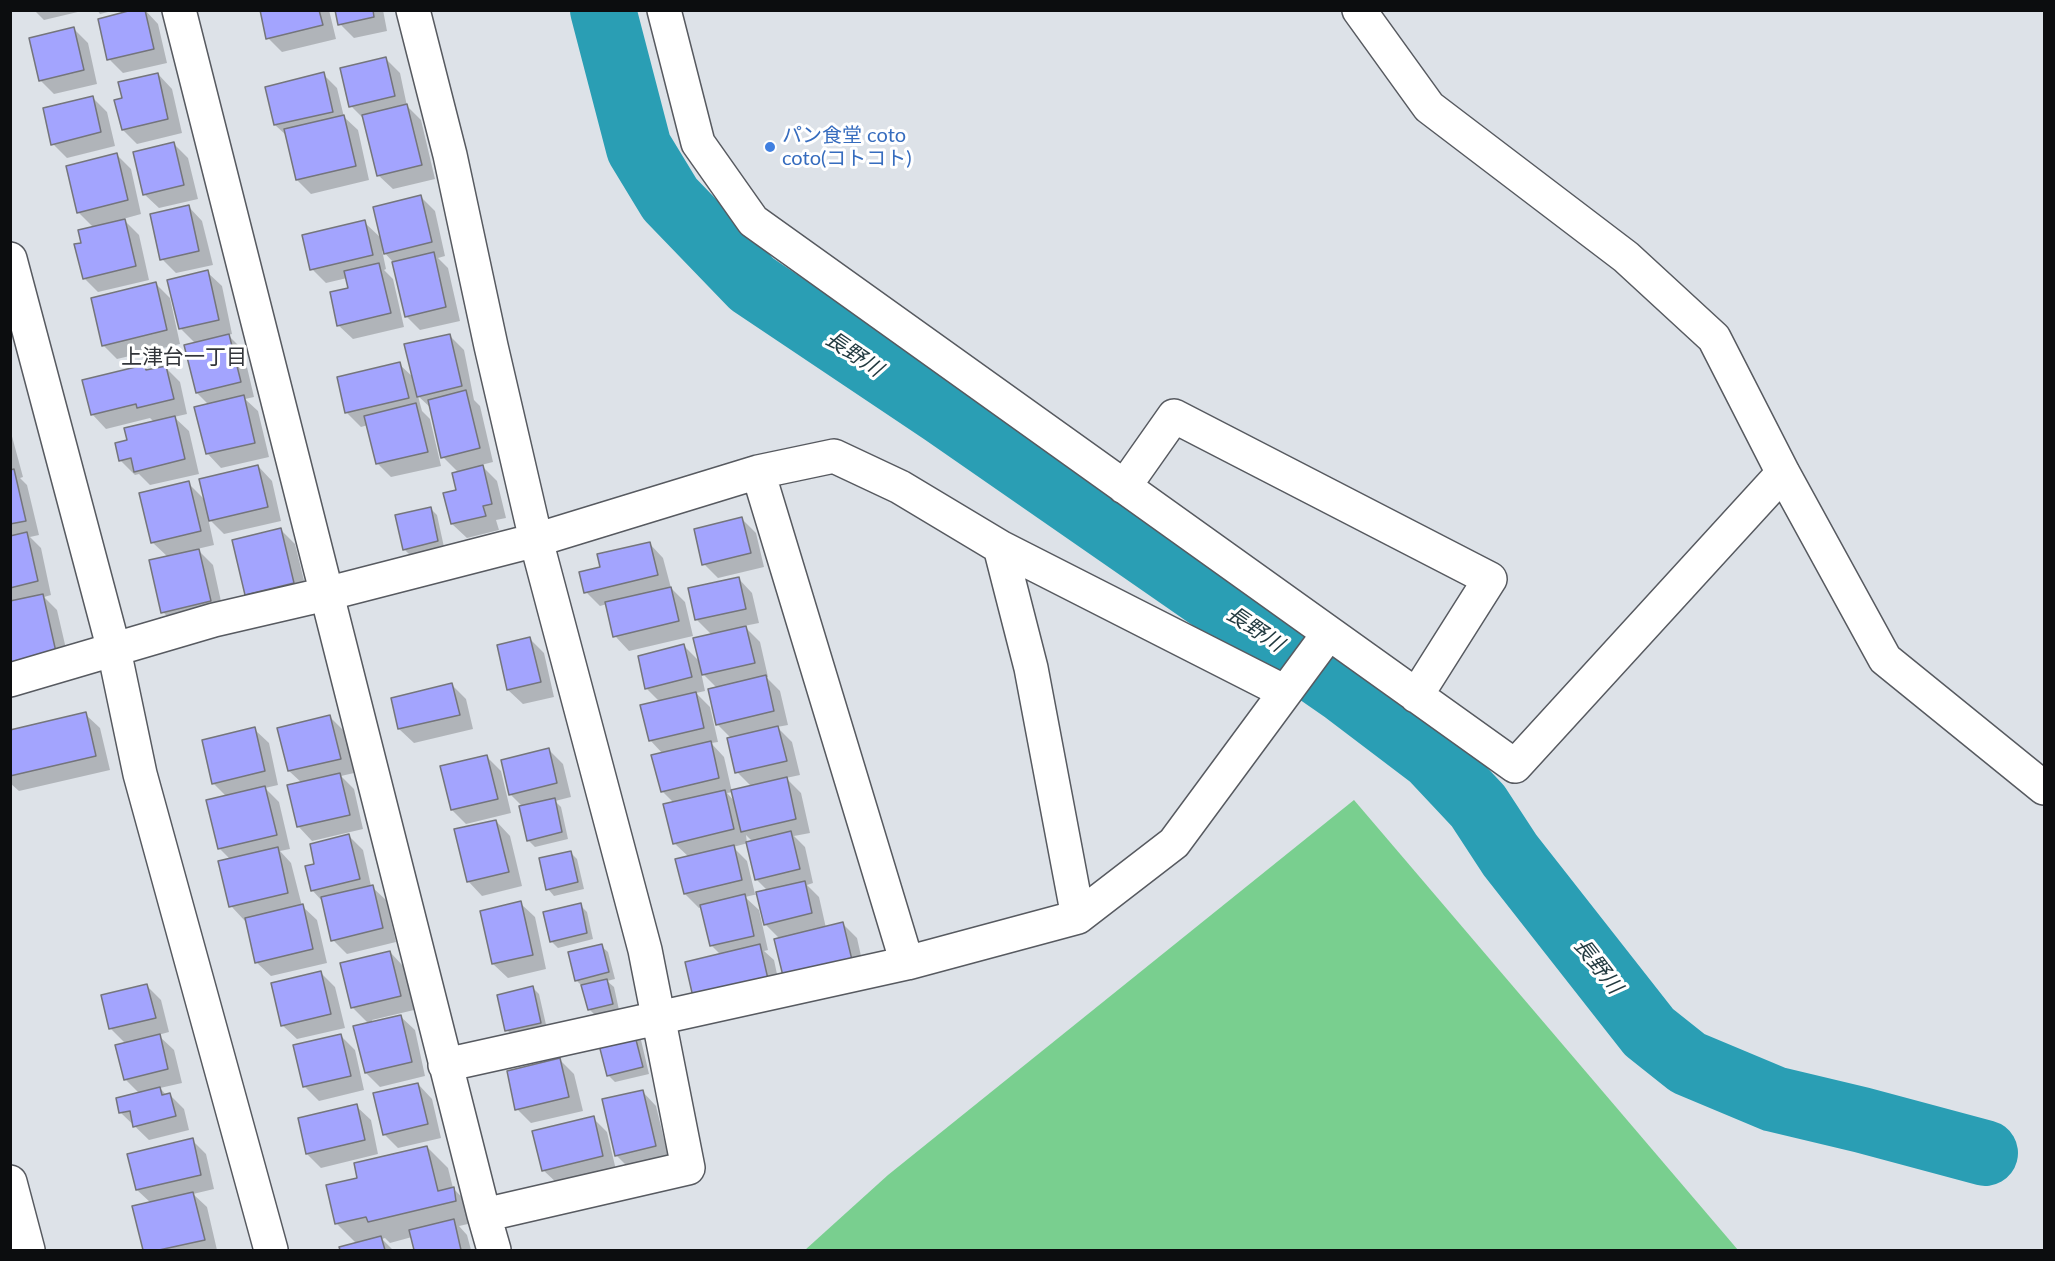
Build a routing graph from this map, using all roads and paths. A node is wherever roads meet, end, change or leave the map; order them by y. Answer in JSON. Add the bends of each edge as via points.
{"nodes":[{"id":1,"x":178,"y":10,"type":"edge"},
{"id":2,"x":413,"y":10,"type":"edge"},
{"id":3,"x":664,"y":10,"type":"edge"},
{"id":4,"x":1359,"y":10,"type":"edge"},
{"id":5,"x":10,"y":259,"type":"edge"},
{"id":6,"x":758,"y":472,"type":"junction"},
{"id":7,"x":1784,"y":473,"type":"junction"},
{"id":8,"x":1124,"y":487,"type":"junction"},
{"id":9,"x":536,"y":540,"type":"junction"},
{"id":10,"x":1000,"y":547,"type":"junction"},
{"id":11,"x":326,"y":594,"type":"junction"},
{"id":12,"x":1329,"y":633,"type":"junction"},
{"id":13,"x":114,"y":650,"type":"junction"},
{"id":14,"x":10,"y":680,"type":"edge"},
{"id":15,"x":1285,"y":692,"type":"junction"},
{"id":16,"x":1416,"y":696,"type":"junction"},
{"id":17,"x":2044,"y":788,"type":"edge"},
{"id":18,"x":1078,"y":917,"type":"junction"},
{"id":19,"x":907,"y":963,"type":"junction"},
{"id":20,"x":658,"y":1017,"type":"junction"},
{"id":21,"x":445,"y":1065,"type":"junction"},
{"id":22,"x":10,"y":1182,"type":"edge"},
{"id":23,"x":484,"y":1215,"type":"junction"},
{"id":24,"x":28,"y":1251,"type":"edge"},
{"id":25,"x":271,"y":1251,"type":"edge"},
{"id":26,"x":494,"y":1251,"type":"edge"}],
"edges":[{"from":1,"to":11,"type":"street"},
{"from":2,"to":9,"type":"street","via":[[450,155]]},
{"from":3,"to":8,"type":"street","via":[[698,143],[753,221]]},
{"from":4,"to":7,"type":"street","via":[[1429,107],[1626,257],[1714,338]]},
{"from":5,"to":13,"type":"street"},
{"from":6,"to":9,"type":"street"},
{"from":6,"to":10,"type":"street","via":[[834,456],[900,487]]},
{"from":6,"to":19,"type":"street"},
{"from":7,"to":16,"type":"street","via":[[1515,766]]},
{"from":7,"to":17,"type":"street","via":[[1885,659]]},
{"from":8,"to":12,"type":"street"},
{"from":8,"to":16,"type":"street","via":[[1174,416],[1490,579]]},
{"from":9,"to":11,"type":"street"},
{"from":9,"to":20,"type":"street","via":[[645,951]]},
{"from":10,"to":15,"type":"street"},
{"from":10,"to":18,"type":"street","via":[[1031,668]]},
{"from":11,"to":13,"type":"street","via":[[214,620]]},
{"from":11,"to":21,"type":"street"},
{"from":12,"to":15,"type":"street"},
{"from":12,"to":16,"type":"street"},
{"from":13,"to":14,"type":"street"},
{"from":13,"to":25,"type":"street","via":[[140,774]]},
{"from":15,"to":18,"type":"street","via":[[1174,843]]},
{"from":18,"to":19,"type":"street"},
{"from":19,"to":20,"type":"street"},
{"from":20,"to":21,"type":"street"},
{"from":20,"to":23,"type":"street","via":[[688,1168]]},
{"from":21,"to":23,"type":"street"},
{"from":22,"to":24,"type":"street"},
{"from":23,"to":26,"type":"street"}]}
